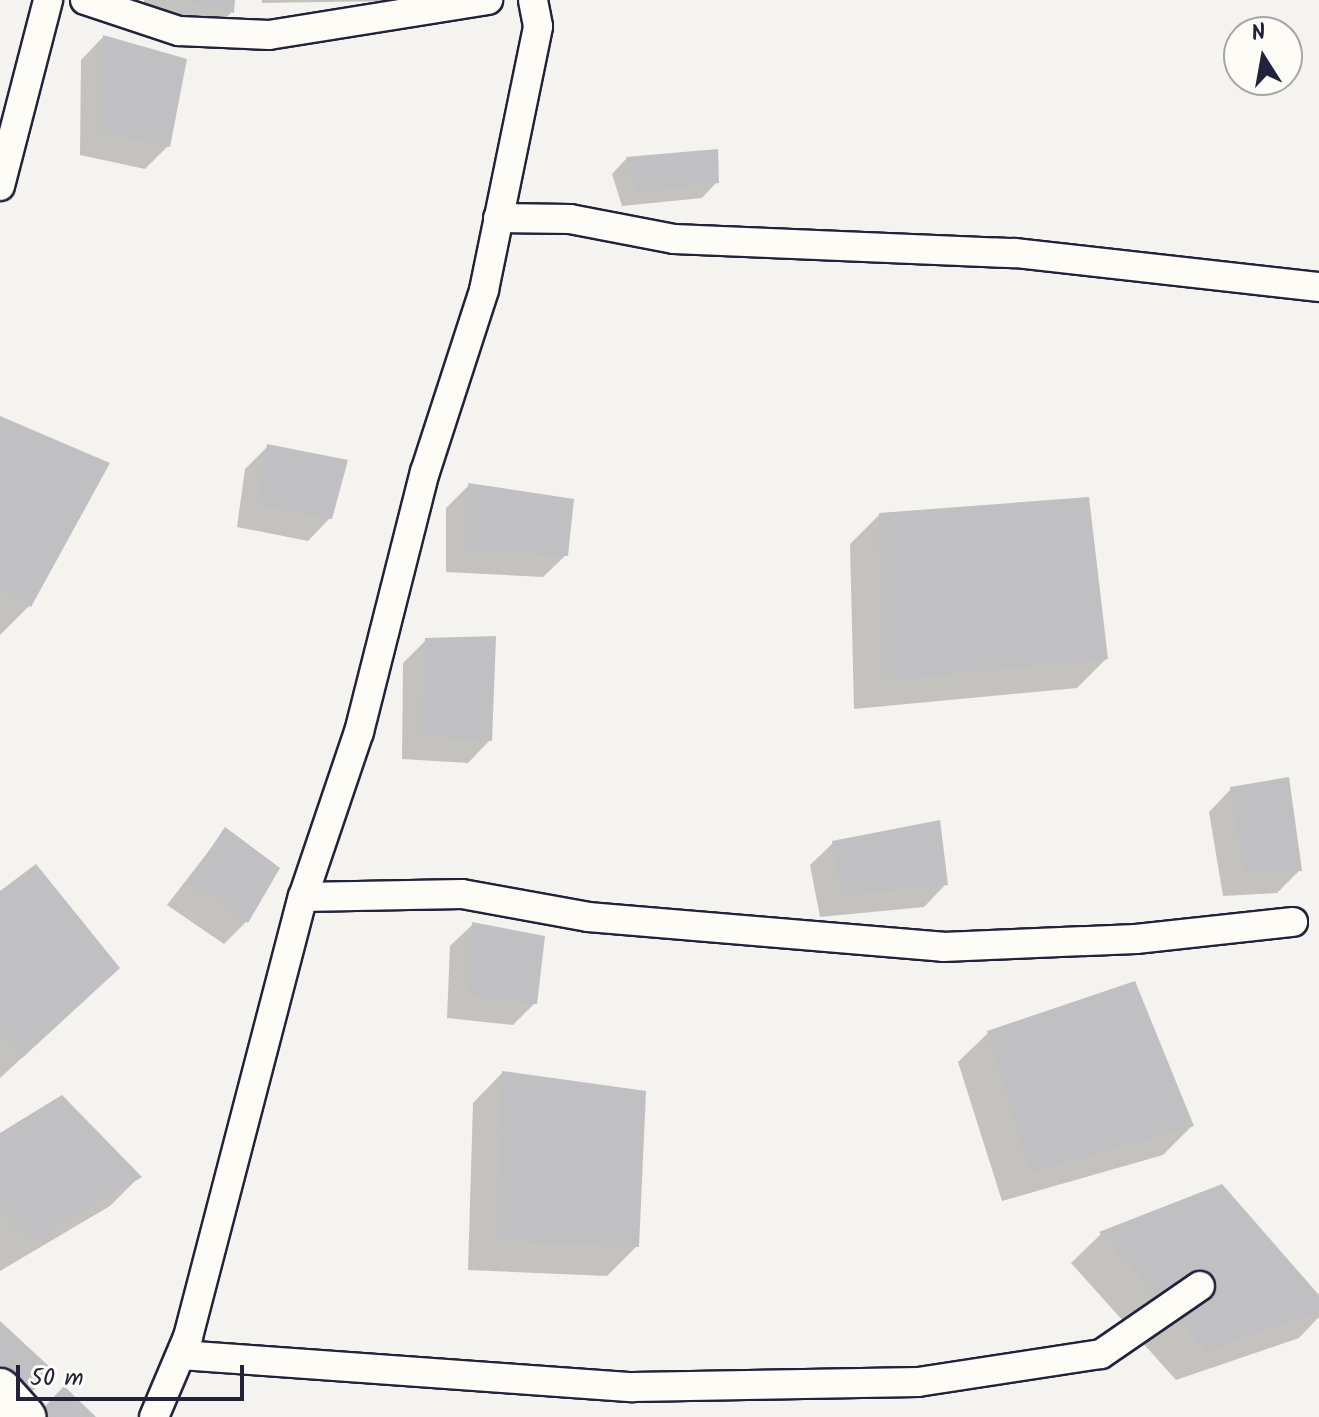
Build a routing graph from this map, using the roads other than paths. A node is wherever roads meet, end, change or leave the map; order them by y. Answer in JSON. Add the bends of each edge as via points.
{"nodes":[{"id":1,"x":48,"y":0,"type":"edge"},
{"id":2,"x":85,"y":0,"type":"edge"},
{"id":3,"x":488,"y":0,"type":"edge"},
{"id":4,"x":533,"y":0,"type":"edge"},
{"id":5,"x":0,"y":186,"type":"edge"},
{"id":6,"x":498,"y":218,"type":"junction"},
{"id":7,"x":1319,"y":287,"type":"edge"},
{"id":8,"x":303,"y":897,"type":"junction"},
{"id":9,"x":1293,"y":922,"type":"dead end"},
{"id":10,"x":1200,"y":1286,"type":"dead end"},
{"id":11,"x":181,"y":1355,"type":"junction"},
{"id":12,"x":0,"y":1389,"type":"edge"},
{"id":13,"x":25,"y":1417,"type":"edge"},
{"id":14,"x":154,"y":1417,"type":"edge"}],
"edges":[{"from":1,"to":5,"type":"street"},
{"from":2,"to":3,"type":"street","via":[[179,31],[269,35]]},
{"from":4,"to":6,"type":"street","via":[[538,26]]},
{"from":6,"to":7,"type":"street","via":[[570,219],[674,239],[1046,255]]},
{"from":6,"to":8,"type":"street","via":[[359,732]]},
{"from":8,"to":9,"type":"street","via":[[462,894],[588,917],[943,947],[1121,941]]},
{"from":8,"to":11,"type":"street"},
{"from":10,"to":11,"type":"street","via":[[1101,1354],[918,1382],[632,1387]]},
{"from":11,"to":14,"type":"street"},
{"from":12,"to":13,"type":"street"}]}
